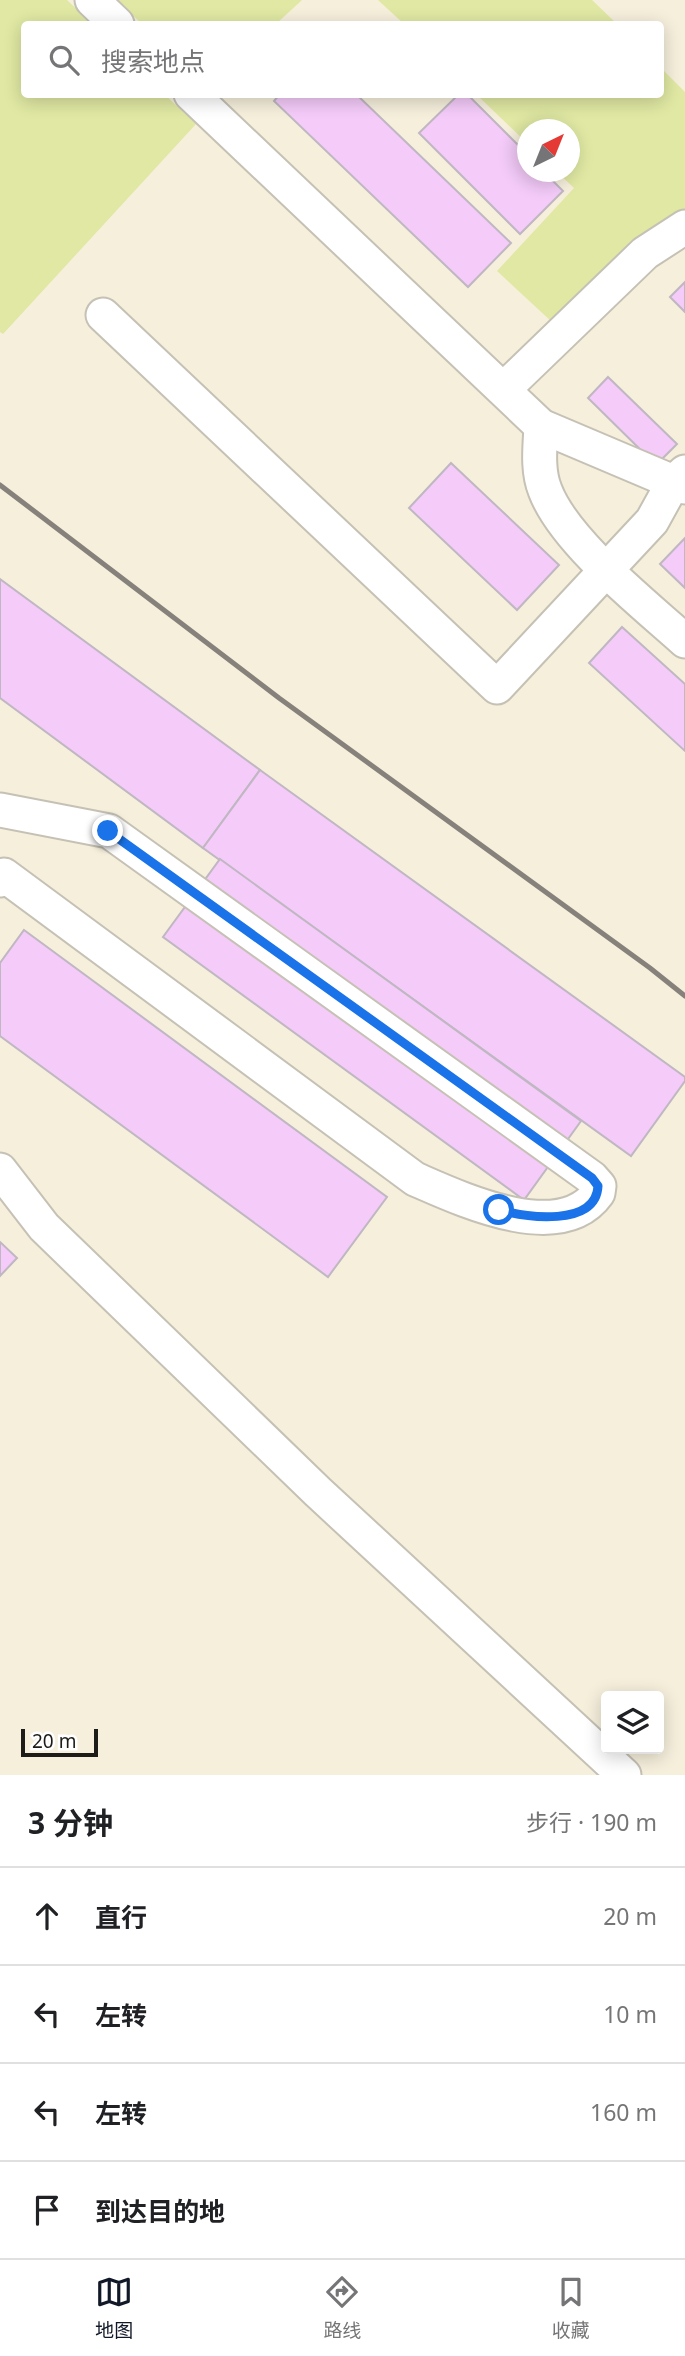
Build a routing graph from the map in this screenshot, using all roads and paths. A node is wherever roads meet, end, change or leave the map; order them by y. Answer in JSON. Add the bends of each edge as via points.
{"nodes":[{"id":1,"x":92,"y":0,"type":"edge"},
{"id":2,"x":114,"y":21,"type":"edge"},
{"id":3,"x":195,"y":98,"type":"edge"},
{"id":4,"x":685,"y":227,"type":"edge"},
{"id":5,"x":103,"y":315,"type":"dead end"},
{"id":6,"x":503,"y":389,"type":"junction"},
{"id":7,"x":541,"y":426,"type":"junction"},
{"id":8,"x":681,"y":481,"type":"edge"},
{"id":9,"x":607,"y":570,"type":"junction"},
{"id":10,"x":685,"y":641,"type":"edge"},
{"id":11,"x":0,"y":810,"type":"edge"},
{"id":12,"x":0,"y":880,"type":"edge"},
{"id":13,"x":0,"y":1170,"type":"edge"},
{"id":14,"x":624,"y":1775,"type":"edge"}],
"edges":[{"from":1,"to":2,"type":"lane"},
{"from":3,"to":6,"type":"lane"},
{"from":4,"to":6,"type":"lane","via":[[645,253]]},
{"from":5,"to":9,"type":"lane","via":[[497,687]]},
{"from":6,"to":7,"type":"lane"},
{"from":7,"to":8,"type":"lane"},
{"from":7,"to":9,"type":"lane","via":[[539,462],[544,490],[559,516]]},
{"from":8,"to":9,"type":"lane"},
{"from":9,"to":10,"type":"lane"},
{"from":11,"to":12,"type":"lane","via":[[108,831],[592,1178],[598,1193],[583,1209],[560,1217],[522,1216],[415,1179],[4,875]]},
{"from":13,"to":14,"type":"lane","via":[[64,1246],[317,1492]]}]}
